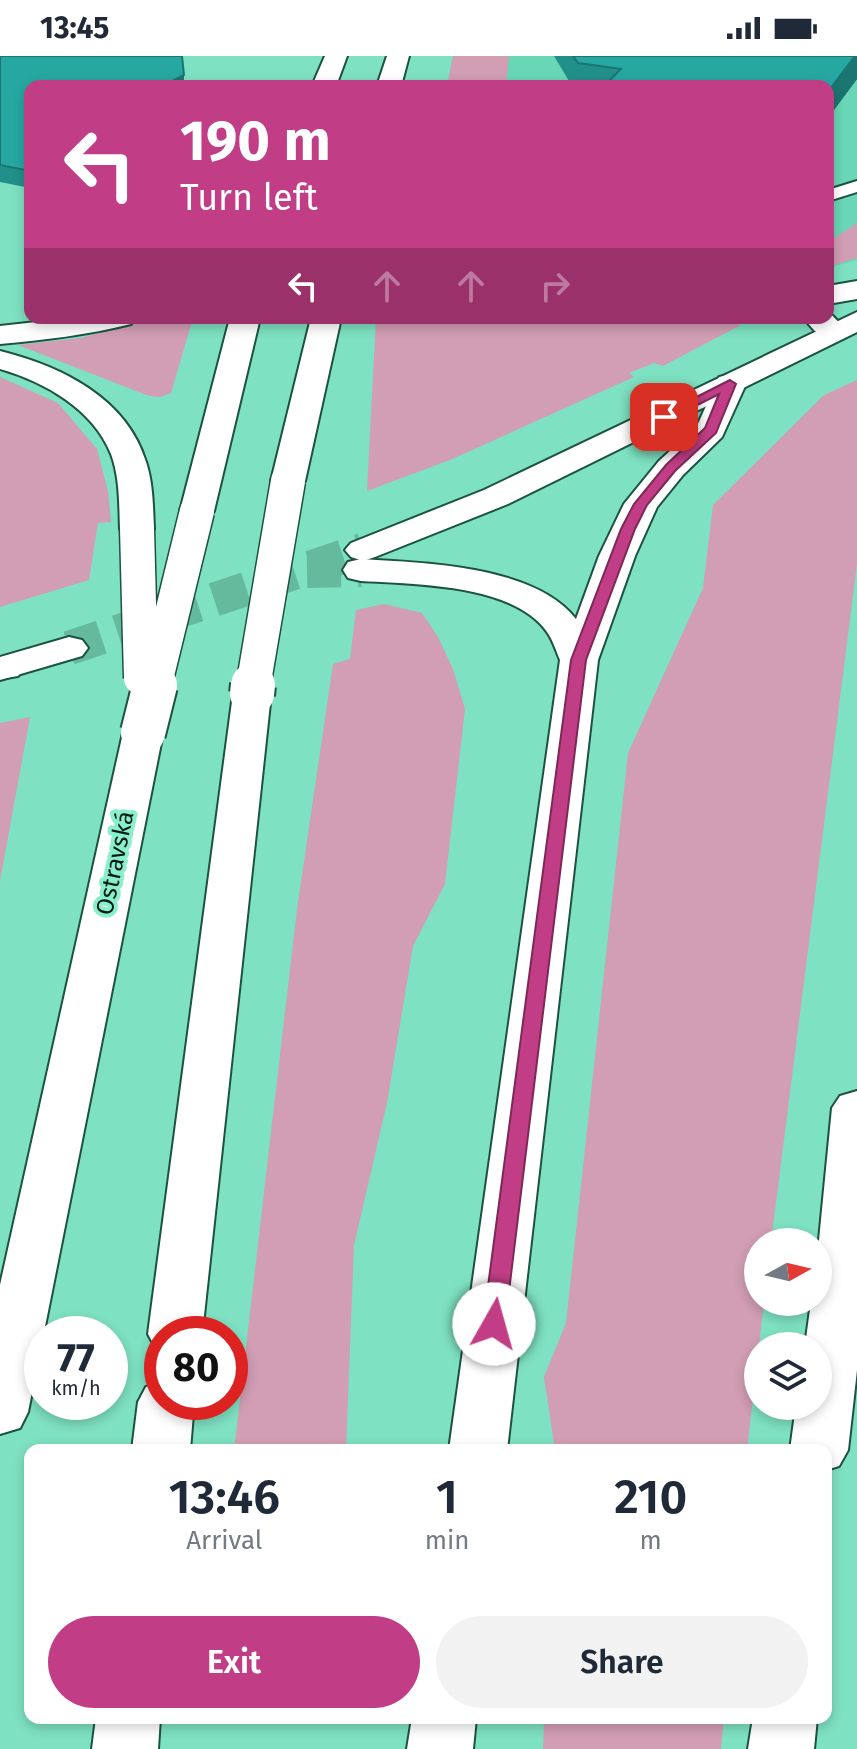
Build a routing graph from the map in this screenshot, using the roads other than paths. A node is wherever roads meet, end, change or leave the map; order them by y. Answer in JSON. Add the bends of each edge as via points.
{"nodes":[{"id":1,"x":336,"y":56,"type":"edge"},
{"id":2,"x":401,"y":56,"type":"edge"},
{"id":3,"x":326,"y":80,"type":"edge"},
{"id":4,"x":391,"y":80,"type":"edge"},
{"id":5,"x":406,"y":80,"type":"edge"},
{"id":6,"x":857,"y":186,"type":"edge"},
{"id":7,"x":834,"y":194,"type":"edge"},
{"id":8,"x":857,"y":290,"type":"edge"},
{"id":9,"x":834,"y":294,"type":"edge"},
{"id":10,"x":94,"y":324,"type":"edge"},
{"id":11,"x":244,"y":324,"type":"edge"},
{"id":12,"x":325,"y":324,"type":"edge"},
{"id":13,"x":837,"y":324,"type":"edge"},
{"id":14,"x":0,"y":335,"type":"edge"},
{"id":15,"x":0,"y":360,"type":"edge"},
{"id":16,"x":730,"y":384,"type":"junction"},
{"id":17,"x":69,"y":648,"type":"tunnel mouth"},
{"id":18,"x":579,"y":660,"type":"junction"},
{"id":19,"x":1,"y":668,"type":"edge"},
{"id":20,"x":143,"y":733,"type":"junction"},
{"id":21,"x":857,"y":1108,"type":"edge"},
{"id":22,"x":854,"y":1198,"type":"edge"},
{"id":23,"x":177,"y":1316,"type":"edge"},
{"id":24,"x":0,"y":1412,"type":"edge"},
{"id":25,"x":164,"y":1420,"type":"edge"},
{"id":26,"x":162,"y":1444,"type":"edge"},
{"id":27,"x":479,"y":1444,"type":"edge"},
{"id":28,"x":820,"y":1444,"type":"edge"},
{"id":29,"x":127,"y":1724,"type":"edge"},
{"id":30,"x":443,"y":1724,"type":"edge"},
{"id":31,"x":784,"y":1724,"type":"edge"},
{"id":32,"x":125,"y":1749,"type":"edge"},
{"id":33,"x":440,"y":1749,"type":"edge"},
{"id":34,"x":781,"y":1749,"type":"edge"}],
"edges":[{"from":1,"to":3,"type":"main road"},
{"from":2,"to":4,"type":"main road"},
{"from":2,"to":5,"type":"main road"},
{"from":6,"to":7,"type":"lane"},
{"from":8,"to":9,"type":"main road"},
{"from":10,"to":14,"type":"main road"},
{"from":11,"to":20,"type":"main road","name":"Ostravská","bridge":true},
{"from":12,"to":23,"type":"main road","bridge":true,"via":[[288,481],[252,694]]},
{"from":13,"to":16,"type":"main road"},
{"from":15,"to":20,"type":"main road","bridge":true,"via":[[55,380],[91,403],[127,455],[135,491]]},
{"from":16,"to":18,"type":"main road","via":[[711,430],[641,504]]},
{"from":16,"to":18,"type":"main road","via":[[362,560],[462,580],[533,603],[561,624]]},
{"from":17,"to":19,"type":"main road"},
{"from":18,"to":27,"type":"main road"},
{"from":20,"to":24,"type":"main road","name":"Ostravská"},
{"from":21,"to":22,"type":"main road"},
{"from":22,"to":28,"type":"main road"},
{"from":25,"to":26,"type":"main road"},
{"from":29,"to":32,"type":"main road"},
{"from":30,"to":33,"type":"main road"},
{"from":31,"to":34,"type":"main road"}]}
